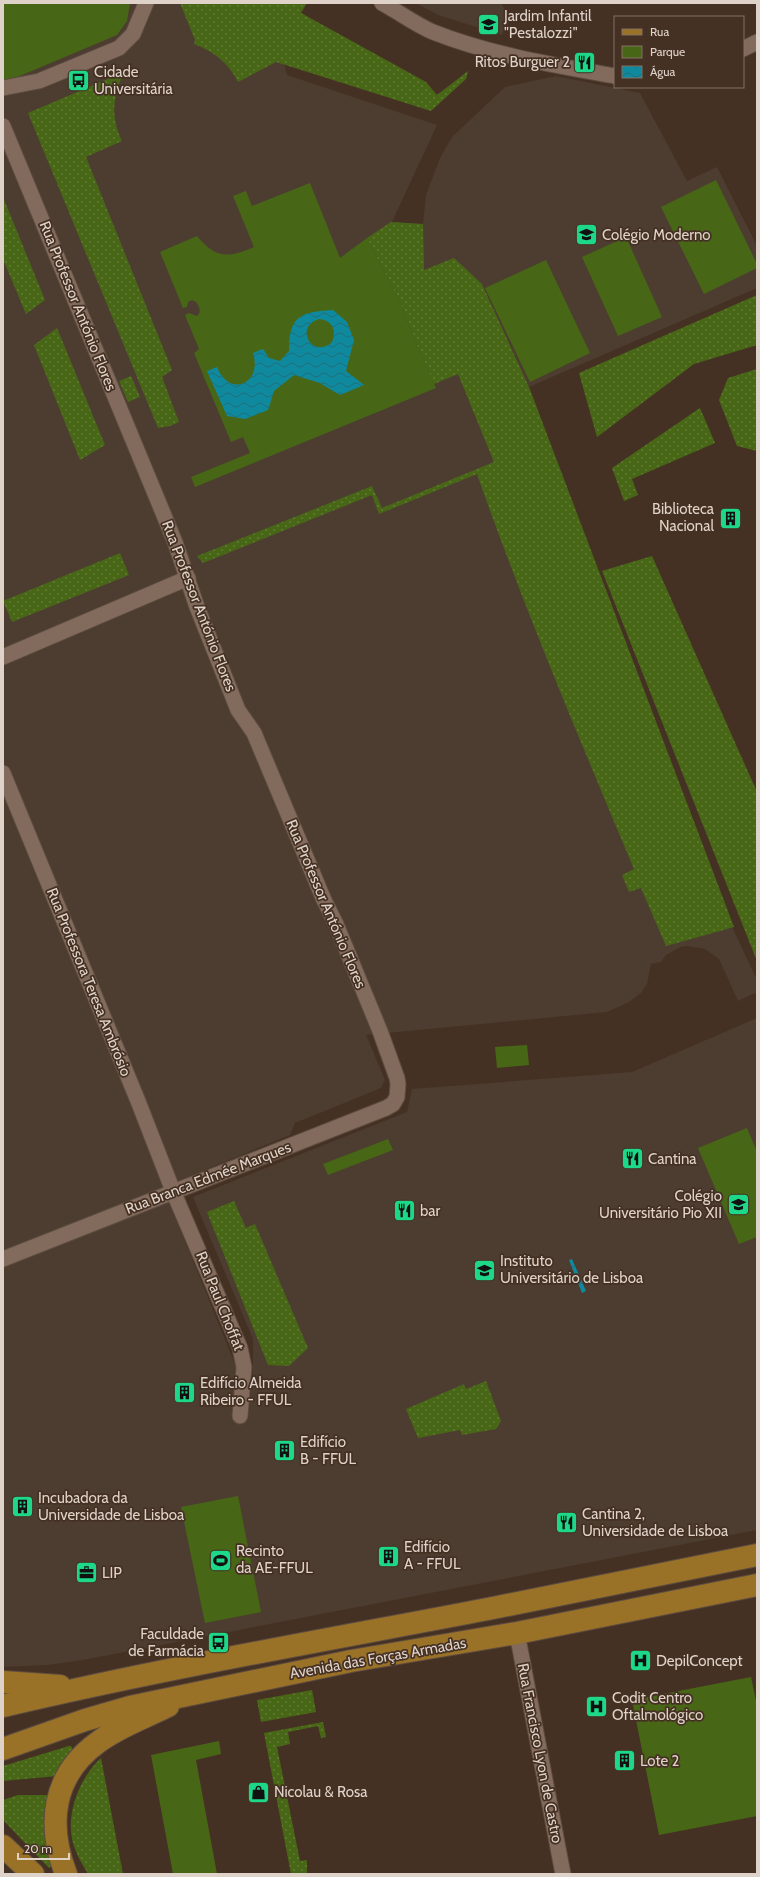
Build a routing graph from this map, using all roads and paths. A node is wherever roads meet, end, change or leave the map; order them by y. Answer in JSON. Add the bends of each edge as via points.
{"nodes":[{"id":1,"x":146,"y":3,"type":"edge"},
{"id":2,"x":382,"y":3,"type":"edge"},
{"id":3,"x":757,"y":42,"type":"edge"},
{"id":4,"x":744,"y":49,"type":"edge"},
{"id":5,"x":614,"y":76,"type":"edge"},
{"id":6,"x":3,"y":88,"type":"edge"},
{"id":7,"x":3,"y":126,"type":"edge"},
{"id":8,"x":188,"y":578,"type":"junction"},
{"id":9,"x":3,"y":658,"type":"edge"},
{"id":10,"x":3,"y":773,"type":"edge"},
{"id":11,"x":398,"y":1084,"type":"joint"},
{"id":12,"x":173,"y":1191,"type":"junction"},
{"id":13,"x":3,"y":1259,"type":"edge"},
{"id":14,"x":240,"y":1416,"type":"dead end"},
{"id":15,"x":757,"y":1555,"type":"edge"},
{"id":16,"x":757,"y":1586,"type":"edge"},
{"id":17,"x":517,"y":1633,"type":"junction"},
{"id":18,"x":3,"y":1682,"type":"edge"},
{"id":19,"x":83,"y":1687,"type":"junction"},
{"id":20,"x":194,"y":1693,"type":"junction"},
{"id":21,"x":3,"y":1706,"type":"edge"},
{"id":22,"x":3,"y":1749,"type":"edge"},
{"id":23,"x":3,"y":1846,"type":"edge"},
{"id":24,"x":33,"y":1874,"type":"edge"},
{"id":25,"x":66,"y":1874,"type":"edge"},
{"id":26,"x":562,"y":1874,"type":"edge"}],
"edges":[{"from":1,"to":6,"type":"street","via":[[134,34],[119,48],[39,81]]},
{"from":2,"to":5,"type":"street","via":[[432,31],[484,48]]},
{"from":3,"to":4,"type":"street"},
{"from":7,"to":8,"type":"street","name":"Rua Professor António Flores","via":[[176,542]]},
{"from":8,"to":9,"type":"street"},
{"from":8,"to":11,"type":"street","name":"Rua Professor António Flores","via":[[238,710],[254,733],[380,1031]]},
{"from":10,"to":12,"type":"street","name":"Rua Professora Teresa Ambrósio"},
{"from":11,"to":12,"type":"street","name":"Rua Branca Edmée Marques","via":[[396,1100],[388,1107]]},
{"from":12,"to":13,"type":"street","name":"Rua Branca Edmée Marques"},
{"from":12,"to":14,"type":"street","name":"Rua Paul Choffat","via":[[242,1356],[244,1373]]},
{"from":15,"to":19,"type":"main road","name":"Avenida das Forças Armadas"},
{"from":16,"to":17,"type":"main road","name":"Avenida das Forças Armadas"},
{"from":17,"to":20,"type":"main road","name":"Avenida das Forças Armadas","via":[[351,1661]]},
{"from":17,"to":26,"type":"street","name":"Rua Francisco Lyon de Castro"},
{"from":18,"to":19,"type":"main road"},
{"from":19,"to":21,"type":"main road","name":"Avenida das Forças Armadas"},
{"from":20,"to":22,"type":"main road","name":"Avenida das Forças Armadas","via":[[130,1706]]},
{"from":20,"to":25,"type":"main road","via":[[104,1738],[74,1764],[59,1794],[55,1816],[56,1842]]},
{"from":23,"to":24,"type":"main road"}]}
